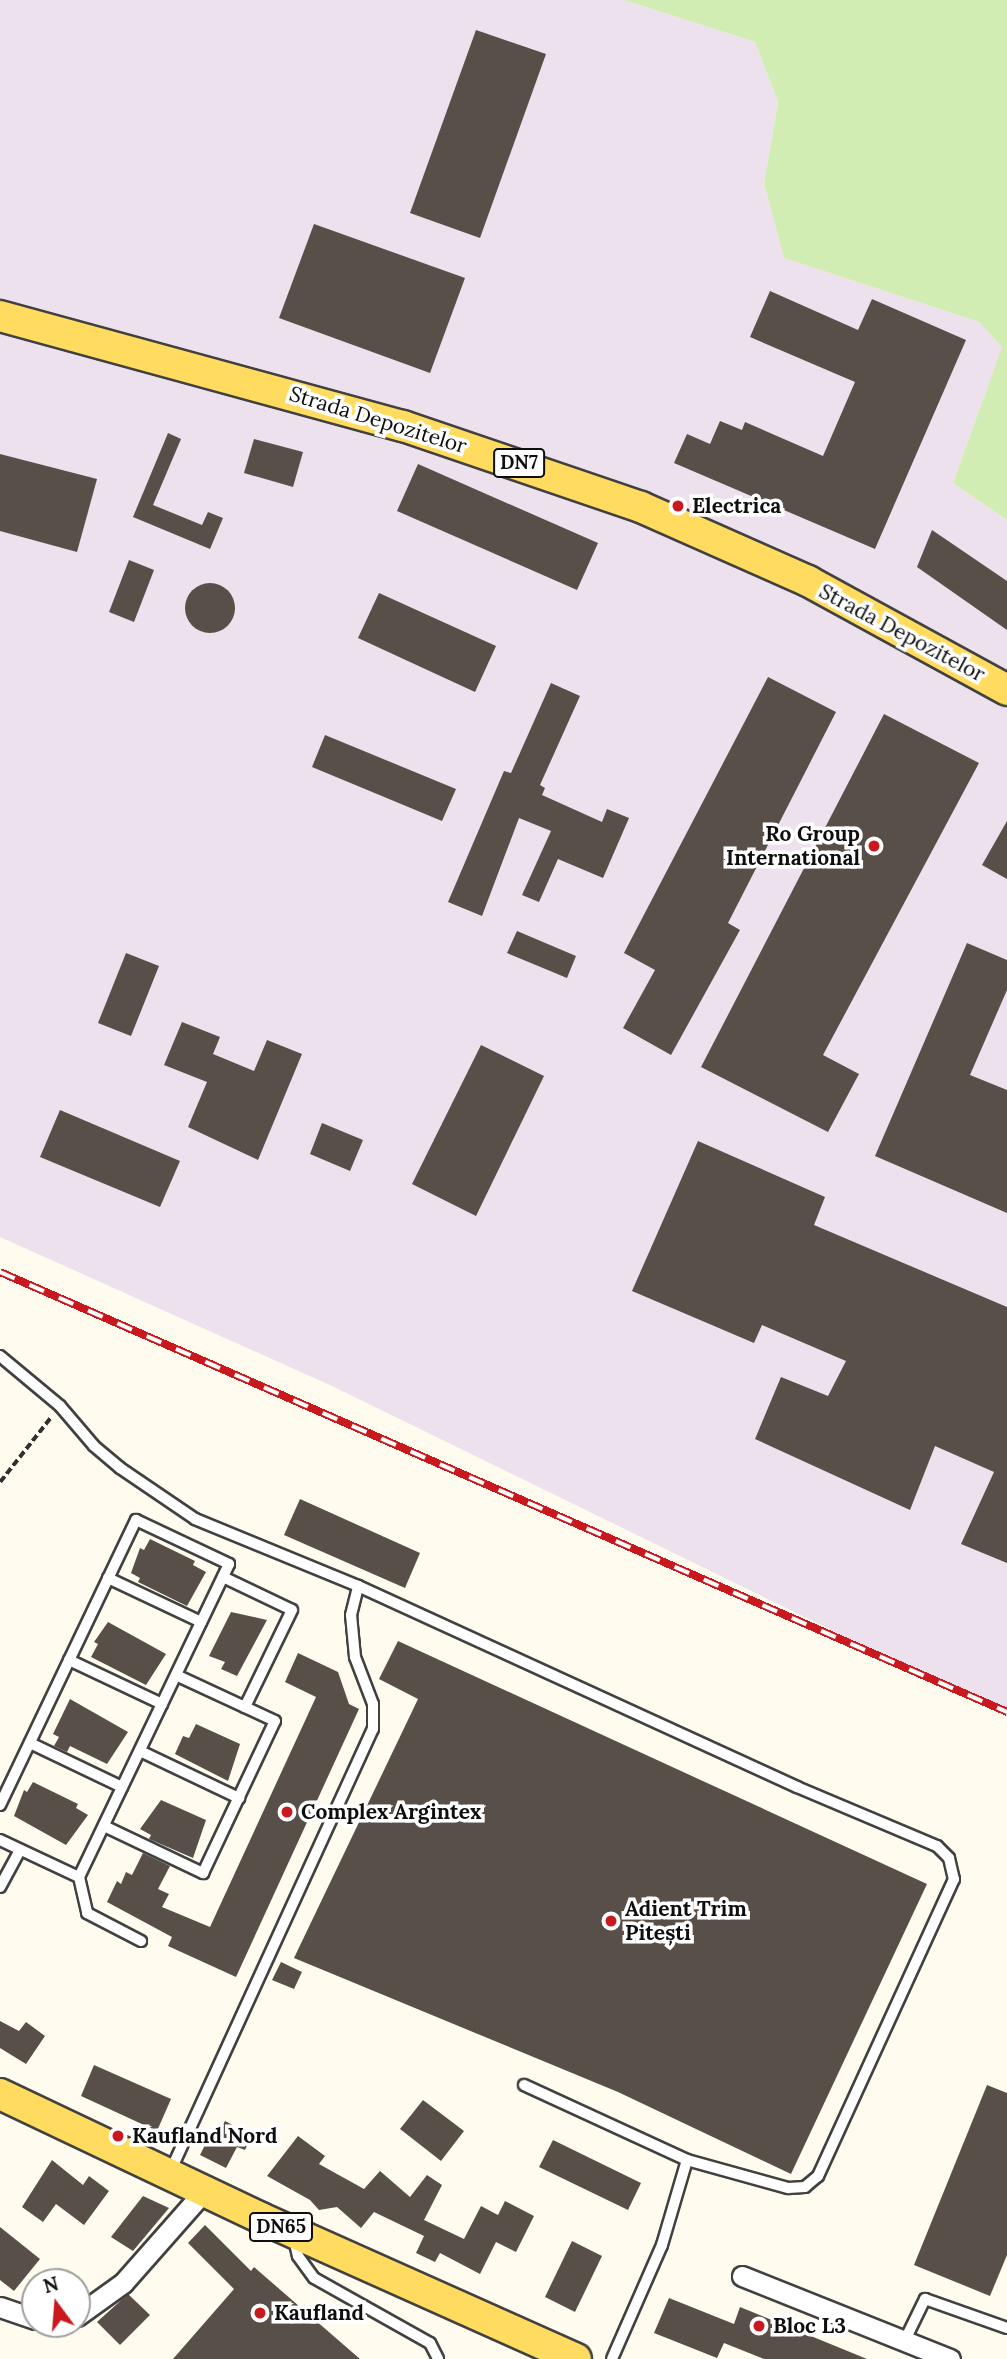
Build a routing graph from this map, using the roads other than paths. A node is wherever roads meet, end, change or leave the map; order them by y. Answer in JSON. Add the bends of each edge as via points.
{"nodes":[{"id":1,"x":0,"y":316,"type":"edge"},
{"id":2,"x":1007,"y":690,"type":"edge"},
{"id":3,"x":0,"y":1356,"type":"edge"},
{"id":4,"x":223,"y":1577,"type":"junction"},
{"id":5,"x":108,"y":1578,"type":"junction"},
{"id":6,"x":358,"y":1586,"type":"junction"},
{"id":7,"x":201,"y":1622,"type":"junction"},
{"id":8,"x":69,"y":1660,"type":"junction"},
{"id":9,"x":176,"y":1675,"type":"junction"},
{"id":10,"x":162,"y":1704,"type":"junction"},
{"id":11,"x":245,"y":1707,"type":"junction"},
{"id":12,"x":30,"y":1743,"type":"junction"},
{"id":13,"x":140,"y":1751,"type":"junction"},
{"id":14,"x":122,"y":1787,"type":"junction"},
{"id":15,"x":239,"y":1798,"type":"junction"},
{"id":16,"x":0,"y":1805,"type":"edge"},
{"id":17,"x":104,"y":1826,"type":"junction"},
{"id":18,"x":0,"y":1840,"type":"edge"},
{"id":19,"x":20,"y":1850,"type":"junction"},
{"id":20,"x":79,"y":1877,"type":"junction"},
{"id":21,"x":0,"y":1887,"type":"edge"},
{"id":22,"x":141,"y":1941,"type":"dead end"},
{"id":23,"x":524,"y":2085,"type":"dead end"},
{"id":24,"x":0,"y":2094,"type":"edge"},
{"id":25,"x":687,"y":2160,"type":"junction"},
{"id":26,"x":170,"y":2172,"type":"junction"},
{"id":27,"x":205,"y":2190,"type":"junction"},
{"id":28,"x":292,"y":2232,"type":"junction"},
{"id":29,"x":742,"y":2276,"type":"dead end"},
{"id":30,"x":91,"y":2306,"type":"edge"},
{"id":31,"x":0,"y":2307,"type":"edge"},
{"id":32,"x":21,"y":2314,"type":"edge"},
{"id":33,"x":1007,"y":2328,"type":"edge"},
{"id":34,"x":900,"y":2350,"type":"edge"},
{"id":35,"x":568,"y":2357,"type":"edge"},
{"id":36,"x":438,"y":2359,"type":"edge"},
{"id":37,"x":612,"y":2359,"type":"edge"},
{"id":38,"x":950,"y":2359,"type":"edge"}],
"edges":[{"from":1,"to":2,"type":"main road","name":"Strada Depozitelor","number":"DN7","via":[[390,422],[641,507],[807,582]]},
{"from":3,"to":6,"type":"lane","via":[[60,1406],[120,1468],[195,1519]]},
{"from":4,"to":5,"type":"lane","via":[[229,1564],[136,1520]]},
{"from":4,"to":7,"type":"lane"},
{"from":4,"to":11,"type":"lane","via":[[292,1609]]},
{"from":5,"to":7,"type":"lane"},
{"from":5,"to":8,"type":"lane"},
{"from":6,"to":25,"type":"lane","via":[[797,1787],[937,1846],[950,1858],[954,1879],[818,2176],[805,2186],[788,2188]]},
{"from":6,"to":26,"type":"lane","via":[[351,1615],[355,1657],[373,1704],[373,1729]]},
{"from":7,"to":9,"type":"lane"},
{"from":8,"to":10,"type":"lane"},
{"from":8,"to":12,"type":"lane"},
{"from":9,"to":10,"type":"lane"},
{"from":9,"to":11,"type":"lane"},
{"from":10,"to":13,"type":"lane"},
{"from":11,"to":15,"type":"lane","via":[[275,1721]]},
{"from":12,"to":14,"type":"lane"},
{"from":12,"to":16,"type":"lane"},
{"from":13,"to":14,"type":"lane"},
{"from":13,"to":15,"type":"lane"},
{"from":14,"to":17,"type":"lane"},
{"from":15,"to":17,"type":"lane","via":[[203,1873]]},
{"from":17,"to":20,"type":"lane"},
{"from":18,"to":19,"type":"lane"},
{"from":19,"to":20,"type":"lane"},
{"from":19,"to":21,"type":"lane"},
{"from":20,"to":22,"type":"lane","via":[[87,1913]]},
{"from":23,"to":25,"type":"lane"},
{"from":24,"to":26,"type":"main road","number":"DN65"},
{"from":25,"to":37,"type":"lane","via":[[662,2245]]},
{"from":26,"to":27,"type":"main road","number":"DN65"},
{"from":27,"to":28,"type":"main road","number":"DN65"},
{"from":27,"to":30,"type":"street","via":[[124,2283]]},
{"from":28,"to":35,"type":"main road","number":"DN65"},
{"from":28,"to":36,"type":"lane","via":[[298,2256],[314,2278],[430,2343]]},
{"from":29,"to":34,"type":"street"},
{"from":31,"to":32,"type":"street"},
{"from":33,"to":34,"type":"lane","via":[[925,2299]]},
{"from":34,"to":38,"type":"street"}]}
